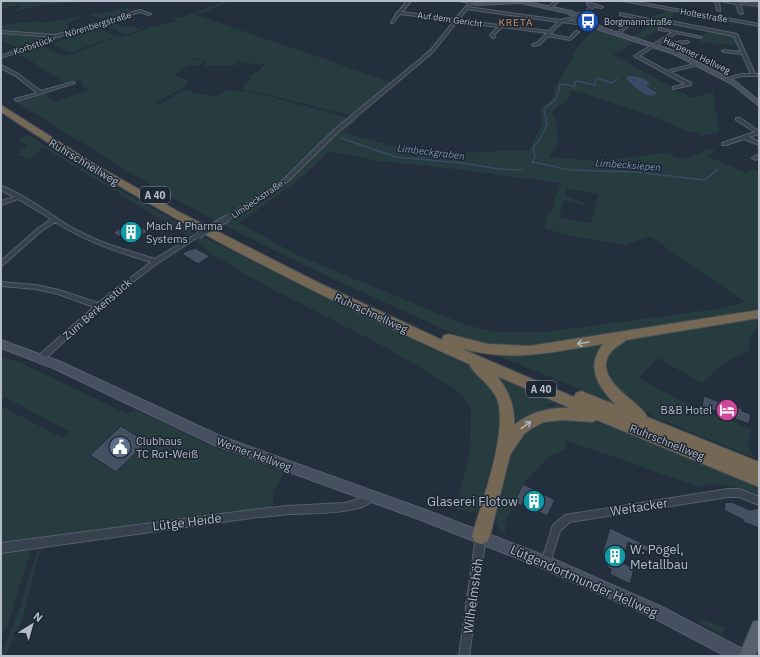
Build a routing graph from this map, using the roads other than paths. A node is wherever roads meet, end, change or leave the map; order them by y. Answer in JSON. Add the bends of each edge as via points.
{"nodes":[{"id":1,"x":409,"y":1,"type":"edge"},
{"id":2,"x":462,"y":1,"type":"edge"},
{"id":3,"x":558,"y":1,"type":"edge"},
{"id":4,"x":625,"y":1,"type":"edge"},
{"id":5,"x":652,"y":1,"type":"edge"},
{"id":6,"x":717,"y":1,"type":"edge"},
{"id":7,"x":722,"y":1,"type":"edge"},
{"id":8,"x":513,"y":2,"type":"edge"},
{"id":9,"x":470,"y":3,"type":"junction"},
{"id":10,"x":738,"y":3,"type":"junction"},
{"id":11,"x":588,"y":4,"type":"dead end"},
{"id":12,"x":594,"y":5,"type":"junction"},
{"id":13,"x":649,"y":5,"type":"junction"},
{"id":14,"x":759,"y":5,"type":"edge"},
{"id":15,"x":601,"y":7,"type":"dead end"},
{"id":16,"x":466,"y":8,"type":"junction"},
{"id":17,"x":549,"y":8,"type":"junction"},
{"id":18,"x":719,"y":10,"type":"dead end"},
{"id":19,"x":398,"y":13,"type":"junction"},
{"id":20,"x":693,"y":13,"type":"junction"},
{"id":21,"x":741,"y":13,"type":"dead end"},
{"id":22,"x":149,"y":14,"type":"dead end"},
{"id":23,"x":621,"y":14,"type":"dead end"},
{"id":24,"x":577,"y":16,"type":"junction"},
{"id":25,"x":637,"y":17,"type":"junction"},
{"id":26,"x":456,"y":20,"type":"junction"},
{"id":27,"x":562,"y":20,"type":"junction"},
{"id":28,"x":652,"y":20,"type":"dead end"},
{"id":29,"x":392,"y":22,"type":"dead end"},
{"id":30,"x":670,"y":22,"type":"dead end"},
{"id":31,"x":592,"y":25,"type":"junction"},
{"id":32,"x":686,"y":25,"type":"junction"},
{"id":33,"x":759,"y":25,"type":"edge"},
{"id":34,"x":501,"y":26,"type":"junction"},
{"id":35,"x":660,"y":29,"type":"dead end"},
{"id":36,"x":1,"y":32,"type":"edge"},
{"id":37,"x":577,"y":32,"type":"dead end"},
{"id":38,"x":676,"y":32,"type":"junction"},
{"id":39,"x":65,"y":34,"type":"joint"},
{"id":40,"x":548,"y":34,"type":"junction"},
{"id":41,"x":618,"y":34,"type":"junction"},
{"id":42,"x":493,"y":37,"type":"dead end"},
{"id":43,"x":700,"y":37,"type":"dead end"},
{"id":44,"x":47,"y":38,"type":"junction"},
{"id":45,"x":663,"y":40,"type":"junction"},
{"id":46,"x":687,"y":42,"type":"dead end"},
{"id":47,"x":534,"y":45,"type":"dead end"},
{"id":48,"x":654,"y":45,"type":"junction"},
{"id":49,"x":724,"y":51,"type":"dead end"},
{"id":50,"x":744,"y":53,"type":"junction"},
{"id":51,"x":1,"y":57,"type":"edge"},
{"id":52,"x":697,"y":64,"type":"junction"},
{"id":53,"x":1,"y":66,"type":"edge"},
{"id":54,"x":666,"y":72,"type":"junction"},
{"id":55,"x":753,"y":74,"type":"junction"},
{"id":56,"x":759,"y":75,"type":"edge"},
{"id":57,"x":726,"y":79,"type":"junction"},
{"id":58,"x":73,"y":83,"type":"dead end"},
{"id":59,"x":695,"y":83,"type":"dead end"},
{"id":60,"x":689,"y":84,"type":"junction"},
{"id":61,"x":675,"y":88,"type":"dead end"},
{"id":62,"x":40,"y":93,"type":"junction"},
{"id":63,"x":17,"y":100,"type":"dead end"},
{"id":64,"x":1,"y":101,"type":"edge"},
{"id":65,"x":759,"y":104,"type":"edge"},
{"id":66,"x":1,"y":108,"type":"edge"},
{"id":67,"x":738,"y":119,"type":"dead end"},
{"id":68,"x":759,"y":132,"type":"edge"},
{"id":69,"x":746,"y":137,"type":"junction"},
{"id":70,"x":724,"y":144,"type":"dead end"},
{"id":71,"x":759,"y":144,"type":"edge"},
{"id":72,"x":1,"y":188,"type":"edge"},
{"id":73,"x":19,"y":197,"type":"junction"},
{"id":74,"x":1,"y":203,"type":"edge"},
{"id":75,"x":54,"y":220,"type":"junction"},
{"id":76,"x":154,"y":262,"type":"junction"},
{"id":77,"x":1,"y":264,"type":"edge"},
{"id":78,"x":1,"y":284,"type":"edge"},
{"id":79,"x":98,"y":306,"type":"junction"},
{"id":80,"x":759,"y":314,"type":"edge"},
{"id":81,"x":622,"y":337,"type":"junction"},
{"id":82,"x":1,"y":344,"type":"edge"},
{"id":83,"x":452,"y":346,"type":"junction"},
{"id":84,"x":42,"y":358,"type":"junction"},
{"id":85,"x":626,"y":425,"type":"junction"},
{"id":86,"x":672,"y":434,"type":"junction"},
{"id":87,"x":501,"y":454,"type":"junction"},
{"id":88,"x":759,"y":469,"type":"edge"},
{"id":89,"x":759,"y":480,"type":"edge"},
{"id":90,"x":371,"y":497,"type":"junction"},
{"id":91,"x":759,"y":501,"type":"edge"},
{"id":92,"x":423,"y":514,"type":"joint"},
{"id":93,"x":481,"y":536,"type":"junction"},
{"id":94,"x":1,"y":548,"type":"edge"},
{"id":95,"x":546,"y":563,"type":"junction"},
{"id":96,"x":759,"y":628,"type":"edge"},
{"id":97,"x":464,"y":656,"type":"edge"},
{"id":98,"x":740,"y":656,"type":"edge"},
{"id":99,"x":747,"y":656,"type":"edge"}],
"edges":[{"from":1,"to":19,"type":"street","name":"Auf dem Gericht"},
{"from":2,"to":9,"type":"street","name":"Harpener Hellweg"},
{"from":3,"to":17,"type":"street"},
{"from":4,"to":13,"type":"street","name":"Holtestraße"},
{"from":5,"to":13,"type":"street"},
{"from":6,"to":18,"type":"street"},
{"from":7,"to":10,"type":"street"},
{"from":8,"to":9,"type":"street","name":"Harpener Hellweg"},
{"from":8,"to":17,"type":"street","name":"Harpener Hellweg"},
{"from":9,"to":16,"type":"street","name":"Limbeckstraße"},
{"from":10,"to":14,"type":"street"},
{"from":10,"to":21,"type":"street"},
{"from":11,"to":12,"type":"street"},
{"from":12,"to":15,"type":"street"},
{"from":12,"to":24,"type":"street"},
{"from":13,"to":20,"type":"street","name":"Holtestraße"},
{"from":16,"to":26,"type":"street","name":"Limbeckstraße"},
{"from":16,"to":27,"type":"street"},
{"from":17,"to":24,"type":"street","name":"Harpener Hellweg"},
{"from":19,"to":26,"type":"street","name":"Auf dem Gericht"},
{"from":19,"to":29,"type":"street","name":"Auf dem Gericht"},
{"from":20,"to":32,"type":"street"},
{"from":20,"to":33,"type":"street","name":"Holtestraße"},
{"from":22,"to":39,"type":"street","name":"Nörenbergstraße","via":[[140,11]]},
{"from":23,"to":25,"type":"street"},
{"from":24,"to":27,"type":"street"},
{"from":24,"to":31,"type":"street","name":"Harpener Hellweg"},
{"from":25,"to":28,"type":"street"},
{"from":25,"to":41,"type":"street"},
{"from":26,"to":34,"type":"street","name":"Auf dem Gericht"},
{"from":26,"to":76,"type":"street","name":"Limbeckstraße","bridge":true,"via":[[422,60],[336,130],[294,173],[262,197]]},
{"from":27,"to":31,"type":"street"},
{"from":27,"to":40,"type":"street"},
{"from":30,"to":32,"type":"street"},
{"from":31,"to":41,"type":"street","name":"Harpener Hellweg"},
{"from":32,"to":50,"type":"street","via":[[734,34]]},
{"from":34,"to":40,"type":"street","name":"Auf dem Gericht"},
{"from":34,"to":42,"type":"street","name":"Auf dem Gericht"},
{"from":35,"to":38,"type":"street"},
{"from":36,"to":44,"type":"street"},
{"from":37,"to":40,"type":"street","name":"Auf dem Gericht","via":[[570,39]]},
{"from":38,"to":43,"type":"street"},
{"from":38,"to":45,"type":"street"},
{"from":39,"to":44,"type":"street","name":"Korbstück"},
{"from":40,"to":47,"type":"street"},
{"from":41,"to":48,"type":"street","name":"Harpener Hellweg"},
{"from":44,"to":51,"type":"street","name":"Korbstück"},
{"from":45,"to":46,"type":"street"},
{"from":45,"to":48,"type":"street"},
{"from":48,"to":52,"type":"street","name":"Harpener Hellweg"},
{"from":48,"to":54,"type":"street","via":[[636,56]]},
{"from":49,"to":50,"type":"street"},
{"from":50,"to":55,"type":"street"},
{"from":52,"to":54,"type":"street"},
{"from":52,"to":57,"type":"street","name":"Harpener Hellweg"},
{"from":53,"to":62,"type":"street","name":"Korbstück"},
{"from":54,"to":60,"type":"street"},
{"from":55,"to":56,"type":"street"},
{"from":55,"to":57,"type":"street"},
{"from":57,"to":65,"type":"street","name":"Harpener Hellweg"},
{"from":58,"to":62,"type":"street"},
{"from":59,"to":60,"type":"street"},
{"from":60,"to":61,"type":"street"},
{"from":62,"to":63,"type":"street"},
{"from":64,"to":83,"type":"highway","name":"Ruhrschnellweg","number":"A 40","via":[[91,158],[204,222]]},
{"from":66,"to":83,"type":"highway","name":"Ruhrschnellweg","number":"A 40","via":[[102,173],[203,230],[335,296]]},
{"from":67,"to":68,"type":"street"},
{"from":68,"to":69,"type":"street"},
{"from":69,"to":70,"type":"street"},
{"from":69,"to":71,"type":"street"},
{"from":72,"to":73,"type":"street"},
{"from":73,"to":74,"type":"street"},
{"from":73,"to":75,"type":"street"},
{"from":75,"to":76,"type":"street","via":[[104,245]]},
{"from":75,"to":77,"type":"street"},
{"from":76,"to":79,"type":"street","name":"Zum Berkenstück"},
{"from":78,"to":79,"type":"street","via":[[59,292]]},
{"from":79,"to":84,"type":"street","name":"Zum Berkenstück"},
{"from":80,"to":81,"type":"highway"},
{"from":81,"to":83,"type":"highway","one_way":true,"via":[[518,351]]},
{"from":81,"to":86,"type":"highway","via":[[606,349],[602,357],[600,368],[604,380],[618,398],[637,414]]},
{"from":82,"to":84,"type":"street","name":"Werner Hellweg"},
{"from":83,"to":85,"type":"highway","name":"Ruhrschnellweg","number":"A 40"},
{"from":83,"to":86,"type":"highway","name":"Ruhrschnellweg","number":"A 40"},
{"from":83,"to":87,"type":"highway","via":[[483,370],[504,399],[508,417]]},
{"from":84,"to":90,"type":"street","name":"Werner Hellweg","via":[[216,440]]},
{"from":87,"to":85,"type":"highway","one_way":true,"via":[[524,425],[544,416],[592,416]]},
{"from":85,"to":89,"type":"highway","name":"Ruhrschnellweg","number":"A 40"},
{"from":86,"to":88,"type":"highway","name":"Ruhrschnellweg","number":"A 40"},
{"from":87,"to":93,"type":"highway"},
{"from":90,"to":92,"type":"street","name":"Werner Hellweg"},
{"from":90,"to":94,"type":"street","name":"Lütge Heide","via":[[368,501],[350,507],[288,510]]},
{"from":91,"to":95,"type":"street","name":"Weitacker","via":[[739,493],[728,493],[568,518],[556,528]]},
{"from":92,"to":93,"type":"street","name":"Lütgendortmunder Hellweg"},
{"from":93,"to":95,"type":"street","name":"Lütgendortmunder Hellweg"},
{"from":93,"to":97,"type":"street","name":"Wilhelmshöh"},
{"from":95,"to":98,"type":"street","name":"Lütgendortmunder Hellweg","via":[[657,612]]},
{"from":96,"to":99,"type":"main road"}]}
